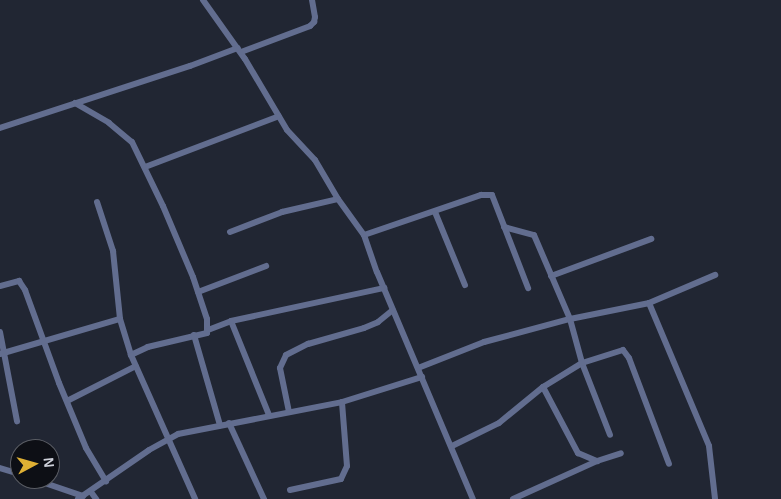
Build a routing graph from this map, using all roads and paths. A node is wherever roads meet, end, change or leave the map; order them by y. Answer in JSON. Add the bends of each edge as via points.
{"nodes":[{"id":1,"x":203,"y":0,"type":"edge"},
{"id":2,"x":312,"y":0,"type":"edge"},
{"id":3,"x":239,"y":50,"type":"junction"},
{"id":4,"x":75,"y":103,"type":"junction"},
{"id":5,"x":279,"y":116,"type":"junction"},
{"id":6,"x":0,"y":128,"type":"edge"},
{"id":7,"x":145,"y":167,"type":"junction"},
{"id":8,"x":338,"y":199,"type":"junction"},
{"id":9,"x":97,"y":202,"type":"dead end"},
{"id":10,"x":435,"y":212,"type":"junction"},
{"id":11,"x":504,"y":227,"type":"junction"},
{"id":12,"x":230,"y":232,"type":"dead end"},
{"id":13,"x":364,"y":235,"type":"junction"},
{"id":14,"x":651,"y":238,"type":"dead end"},
{"id":15,"x":266,"y":266,"type":"dead end"},
{"id":16,"x":715,"y":275,"type":"dead end"},
{"id":17,"x":551,"y":276,"type":"junction"},
{"id":18,"x":465,"y":285,"type":"dead end"},
{"id":19,"x":0,"y":286,"type":"edge"},
{"id":20,"x":384,"y":288,"type":"junction"},
{"id":21,"x":528,"y":288,"type":"dead end"},
{"id":22,"x":198,"y":292,"type":"junction"},
{"id":23,"x":649,"y":303,"type":"junction"},
{"id":24,"x":393,"y":310,"type":"junction"},
{"id":25,"x":120,"y":319,"type":"junction"},
{"id":26,"x":570,"y":319,"type":"junction"},
{"id":27,"x":231,"y":321,"type":"junction"},
{"id":28,"x":208,"y":330,"type":"junction"},
{"id":29,"x":0,"y":332,"type":"edge"},
{"id":30,"x":194,"y":335,"type":"junction"},
{"id":31,"x":44,"y":342,"type":"junction"},
{"id":32,"x":2,"y":353,"type":"edge"},
{"id":33,"x":131,"y":355,"type":"junction"},
{"id":34,"x":582,"y":363,"type":"junction"},
{"id":35,"x":136,"y":366,"type":"junction"},
{"id":36,"x":418,"y":368,"type":"junction"},
{"id":37,"x":422,"y":377,"type":"junction"},
{"id":38,"x":543,"y":387,"type":"junction"},
{"id":39,"x":67,"y":401,"type":"junction"},
{"id":40,"x":342,"y":402,"type":"junction"},
{"id":41,"x":289,"y":412,"type":"junction"},
{"id":42,"x":269,"y":415,"type":"junction"},
{"id":43,"x":17,"y":421,"type":"dead end"},
{"id":44,"x":229,"y":423,"type":"junction"},
{"id":45,"x":220,"y":425,"type":"junction"},
{"id":46,"x":610,"y":435,"type":"dead end"},
{"id":47,"x":168,"y":438,"type":"junction"},
{"id":48,"x":452,"y":446,"type":"junction"},
{"id":49,"x":621,"y":453,"type":"dead end"},
{"id":50,"x":597,"y":461,"type":"junction"},
{"id":51,"x":669,"y":464,"type":"dead end"},
{"id":52,"x":106,"y":481,"type":"junction"},
{"id":53,"x":58,"y":489,"type":"edge"},
{"id":54,"x":290,"y":490,"type":"dead end"},
{"id":55,"x":91,"y":492,"type":"junction"},
{"id":56,"x":80,"y":498,"type":"edge"},
{"id":57,"x":96,"y":499,"type":"edge"},
{"id":58,"x":195,"y":499,"type":"edge"},
{"id":59,"x":264,"y":499,"type":"edge"},
{"id":60,"x":473,"y":499,"type":"edge"},
{"id":61,"x":513,"y":499,"type":"edge"},
{"id":62,"x":715,"y":499,"type":"edge"}],
"edges":[{"from":1,"to":3,"type":"street"},
{"from":2,"to":3,"type":"street","via":[[315,17],[310,26]]},
{"from":3,"to":4,"type":"street"},
{"from":3,"to":5,"type":"street"},
{"from":4,"to":6,"type":"street"},
{"from":4,"to":7,"type":"street","via":[[122,132],[132,142]]},
{"from":5,"to":7,"type":"street"},
{"from":5,"to":8,"type":"street","via":[[291,136],[315,160]]},
{"from":7,"to":22,"type":"street"},
{"from":8,"to":12,"type":"street","via":[[282,212]]},
{"from":8,"to":13,"type":"street"},
{"from":9,"to":25,"type":"street","via":[[113,251]]},
{"from":10,"to":11,"type":"street","via":[[481,195],[492,195]]},
{"from":10,"to":13,"type":"street"},
{"from":10,"to":18,"type":"street"},
{"from":11,"to":17,"type":"street","via":[[534,235]]},
{"from":11,"to":21,"type":"street"},
{"from":13,"to":20,"type":"street"},
{"from":14,"to":17,"type":"street"},
{"from":15,"to":22,"type":"street"},
{"from":16,"to":23,"type":"street"},
{"from":17,"to":26,"type":"street"},
{"from":19,"to":31,"type":"street","via":[[19,281]]},
{"from":20,"to":24,"type":"street"},
{"from":20,"to":27,"type":"street"},
{"from":22,"to":28,"type":"street"},
{"from":23,"to":26,"type":"street"},
{"from":23,"to":62,"type":"street","via":[[709,446]]},
{"from":24,"to":36,"type":"street"},
{"from":24,"to":41,"type":"street","via":[[364,328],[308,344],[286,355],[280,368]]},
{"from":25,"to":31,"type":"street"},
{"from":25,"to":33,"type":"street"},
{"from":26,"to":34,"type":"street"},
{"from":26,"to":36,"type":"street","via":[[484,342]]},
{"from":27,"to":28,"type":"street"},
{"from":27,"to":42,"type":"street"},
{"from":28,"to":30,"type":"street"},
{"from":29,"to":32,"type":"street"},
{"from":30,"to":33,"type":"street"},
{"from":30,"to":45,"type":"street"},
{"from":31,"to":32,"type":"street"},
{"from":31,"to":39,"type":"street"},
{"from":32,"to":43,"type":"street"},
{"from":33,"to":35,"type":"street"},
{"from":34,"to":38,"type":"street"},
{"from":34,"to":46,"type":"street"},
{"from":34,"to":51,"type":"street","via":[[623,350],[629,358]]},
{"from":35,"to":39,"type":"street"},
{"from":35,"to":47,"type":"street"},
{"from":36,"to":37,"type":"street"},
{"from":37,"to":40,"type":"street"},
{"from":37,"to":48,"type":"street"},
{"from":38,"to":48,"type":"street","via":[[499,423]]},
{"from":38,"to":50,"type":"street","via":[[578,453]]},
{"from":39,"to":52,"type":"street","via":[[86,448]]},
{"from":40,"to":41,"type":"street"},
{"from":40,"to":54,"type":"street","via":[[347,466],[340,479]]},
{"from":41,"to":42,"type":"street"},
{"from":42,"to":44,"type":"street"},
{"from":44,"to":45,"type":"street"},
{"from":44,"to":59,"type":"street"},
{"from":45,"to":47,"type":"street"},
{"from":47,"to":52,"type":"street"},
{"from":47,"to":58,"type":"street"},
{"from":48,"to":60,"type":"street"},
{"from":49,"to":50,"type":"street"},
{"from":50,"to":61,"type":"street"},
{"from":52,"to":55,"type":"street"},
{"from":53,"to":56,"type":"street"},
{"from":55,"to":56,"type":"street"},
{"from":55,"to":57,"type":"street"}]}
